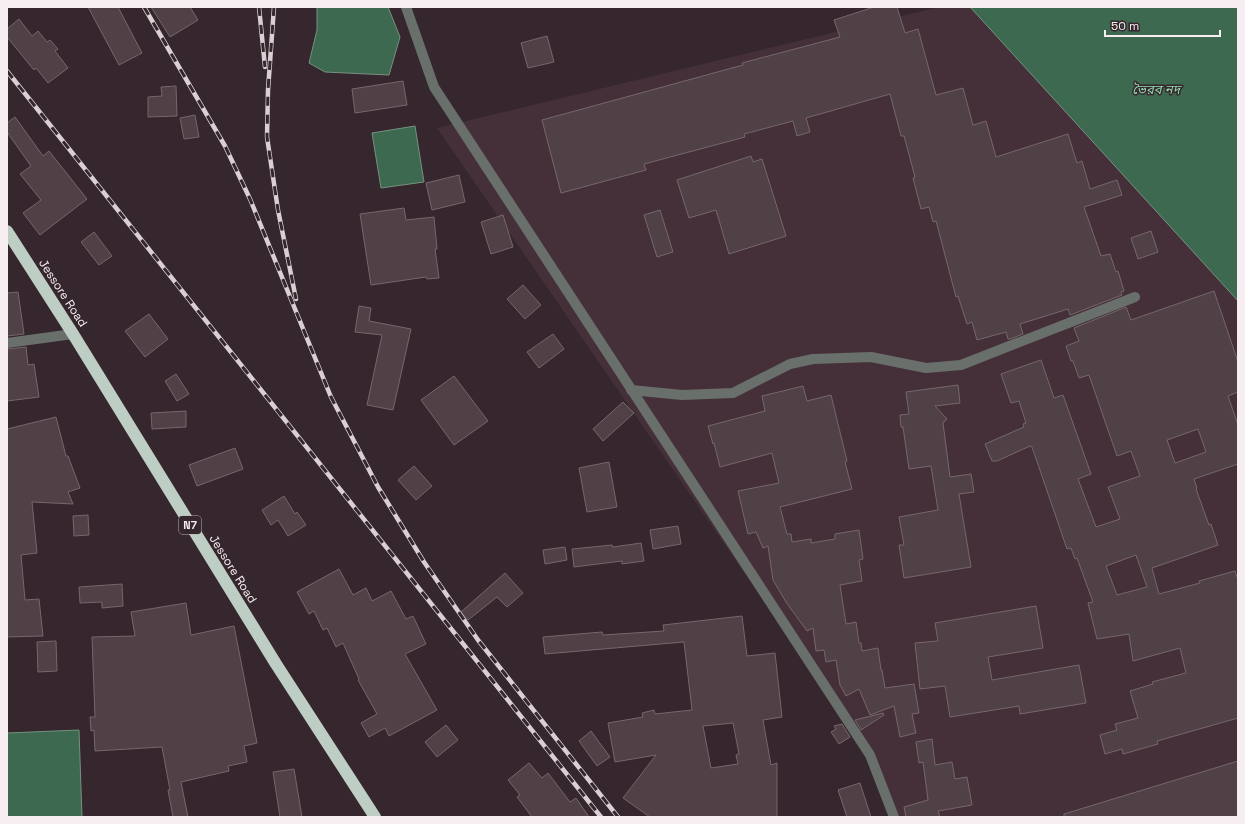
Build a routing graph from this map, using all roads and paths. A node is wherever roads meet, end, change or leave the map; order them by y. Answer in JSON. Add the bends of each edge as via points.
{"nodes":[{"id":1,"x":406,"y":7,"type":"edge"},
{"id":2,"x":7,"y":231,"type":"edge"},
{"id":3,"x":1135,"y":297,"type":"dead end"},
{"id":4,"x":73,"y":334,"type":"junction"},
{"id":5,"x":7,"y":343,"type":"edge"},
{"id":6,"x":631,"y":390,"type":"junction"},
{"id":7,"x":375,"y":817,"type":"edge"},
{"id":8,"x":894,"y":817,"type":"edge"}],
"edges":[{"from":1,"to":6,"type":"street","via":[[434,87]]},
{"from":2,"to":4,"type":"highway","name":"Jessore Road","number":"N7"},
{"from":3,"to":6,"type":"street","via":[[961,365],[926,368],[871,357],[813,359],[790,364],[733,393],[682,394]]},
{"from":4,"to":5,"type":"street"},
{"from":4,"to":7,"type":"highway","name":"Jessore Road","number":"N7","via":[[276,664]]},
{"from":6,"to":8,"type":"street","via":[[870,755]]}]}
